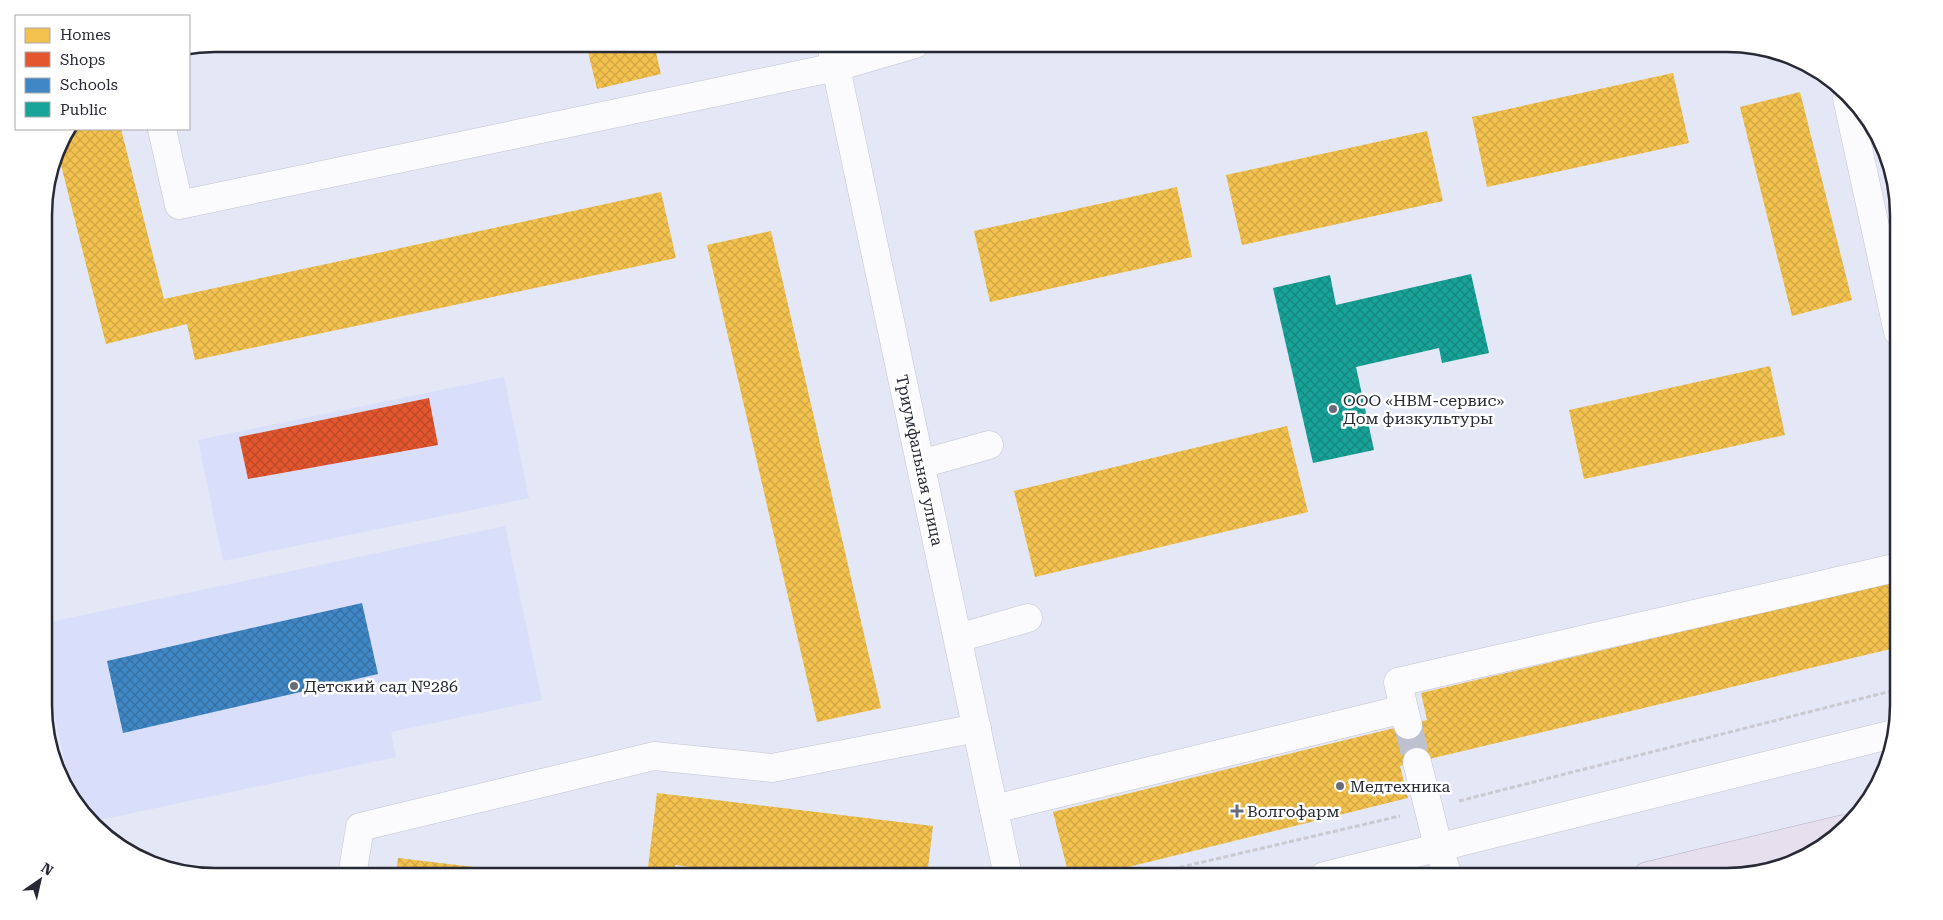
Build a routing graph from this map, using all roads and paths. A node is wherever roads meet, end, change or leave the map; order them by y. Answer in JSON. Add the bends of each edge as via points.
{"nodes":[{"id":1,"x":860,"y":52,"type":"edge"},
{"id":2,"x":833,"y":56,"type":"edge"},
{"id":3,"x":1849,"y":107,"type":"edge"},
{"id":4,"x":162,"y":130,"type":"edge"},
{"id":5,"x":1890,"y":295,"type":"edge"},
{"id":6,"x":989,"y":445,"type":"dead end"},
{"id":7,"x":920,"y":464,"type":"junction"},
{"id":8,"x":1890,"y":569,"type":"edge"},
{"id":9,"x":1028,"y":618,"type":"dead end"},
{"id":10,"x":958,"y":638,"type":"junction"},
{"id":11,"x":1890,"y":691,"type":"edge"},
{"id":12,"x":977,"y":728,"type":"junction"},
{"id":13,"x":1887,"y":735,"type":"edge"},
{"id":14,"x":1417,"y":762,"type":"tunnel mouth"},
{"id":15,"x":1430,"y":808,"type":"junction"},
{"id":16,"x":994,"y":809,"type":"junction"},
{"id":17,"x":1828,"y":833,"type":"edge"},
{"id":18,"x":1438,"y":846,"type":"junction"},
{"id":19,"x":1006,"y":867,"type":"edge"},
{"id":20,"x":1179,"y":867,"type":"edge"},
{"id":21,"x":1357,"y":867,"type":"edge"},
{"id":22,"x":1445,"y":867,"type":"edge"},
{"id":23,"x":1684,"y":867,"type":"edge"},
{"id":24,"x":353,"y":868,"type":"edge"}],
"edges":[{"from":1,"to":2,"type":"street"},
{"from":2,"to":4,"type":"street","via":[[179,206]]},
{"from":2,"to":7,"type":"street","name":"Триумфальная улица"},
{"from":3,"to":5,"type":"street"},
{"from":6,"to":7,"type":"street"},
{"from":7,"to":10,"type":"street","name":"Триумфальная улица"},
{"from":8,"to":16,"type":"street","via":[[1398,682],[1406,717]]},
{"from":9,"to":10,"type":"street"},
{"from":10,"to":12,"type":"street","name":"Триумфальная улица"},
{"from":11,"to":15,"type":"path"},
{"from":12,"to":16,"type":"street","name":"Триумфальная улица"},
{"from":12,"to":24,"type":"street","via":[[772,768],[654,756],[645,758],[360,827]]},
{"from":13,"to":18,"type":"street"},
{"from":14,"to":15,"type":"street"},
{"from":15,"to":18,"type":"street"},
{"from":15,"to":20,"type":"path"},
{"from":16,"to":19,"type":"street","name":"Триумфальная улица"},
{"from":17,"to":23,"type":"highway"},
{"from":18,"to":21,"type":"street"},
{"from":18,"to":22,"type":"street"}]}
